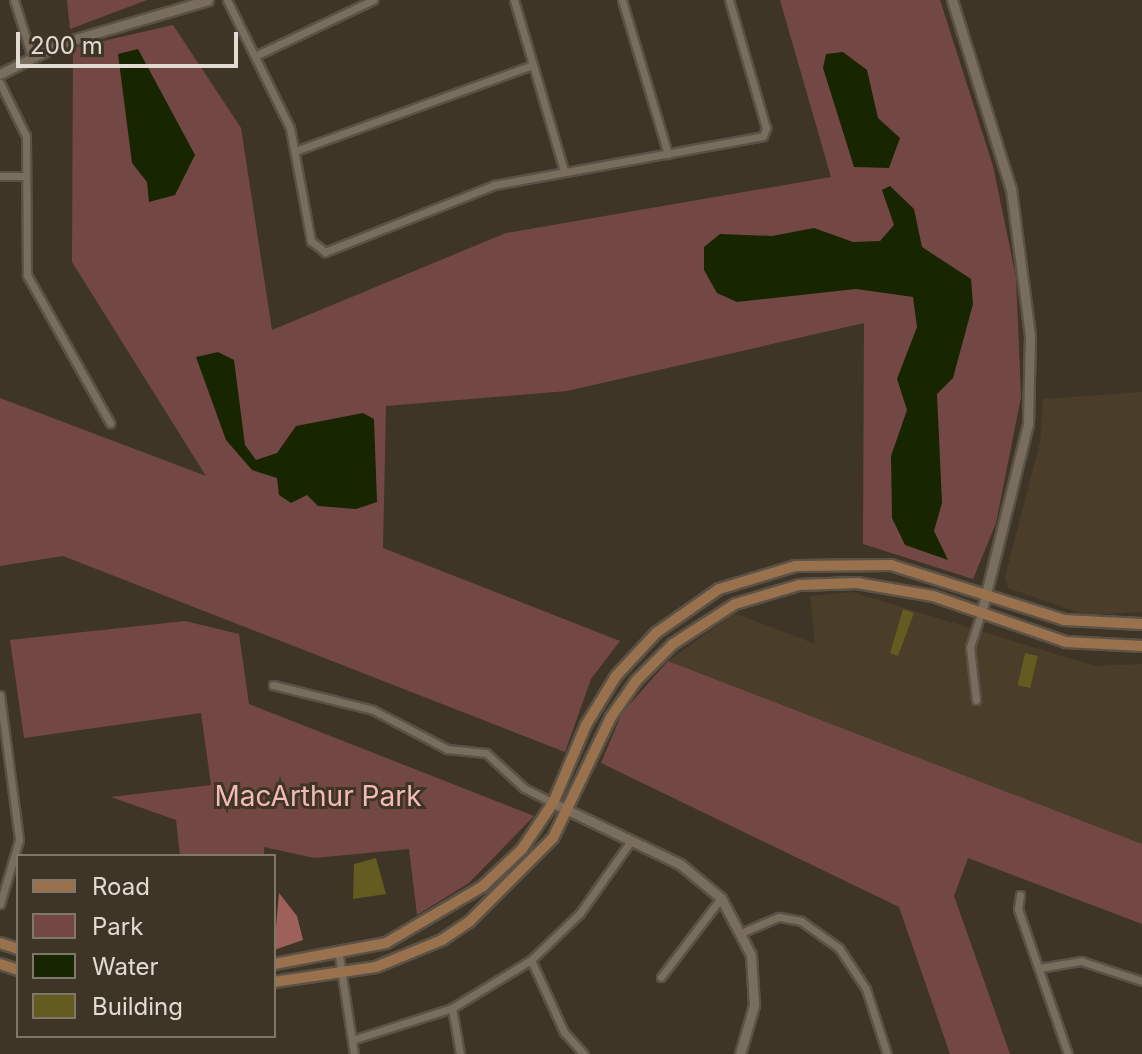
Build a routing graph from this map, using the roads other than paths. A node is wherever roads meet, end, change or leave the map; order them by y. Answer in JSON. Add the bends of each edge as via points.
{"nodes":[{"id":1,"x":14,"y":0,"type":"edge"},
{"id":2,"x":208,"y":0,"type":"edge"},
{"id":3,"x":227,"y":0,"type":"edge"},
{"id":4,"x":373,"y":0,"type":"edge"},
{"id":5,"x":514,"y":0,"type":"edge"},
{"id":6,"x":622,"y":0,"type":"edge"},
{"id":7,"x":729,"y":0,"type":"edge"},
{"id":8,"x":952,"y":0,"type":"edge"},
{"id":9,"x":255,"y":56,"type":"junction"},
{"id":10,"x":32,"y":57,"type":"junction"},
{"id":11,"x":533,"y":65,"type":"junction"},
{"id":12,"x":0,"y":74,"type":"edge"},
{"id":13,"x":0,"y":83,"type":"edge"},
{"id":14,"x":295,"y":151,"type":"junction"},
{"id":15,"x":668,"y":154,"type":"junction"},
{"id":16,"x":564,"y":171,"type":"junction"},
{"id":17,"x":0,"y":176,"type":"edge"},
{"id":18,"x":26,"y":176,"type":"junction"},
{"id":19,"x":110,"y":423,"type":"dead end"},
{"id":20,"x":815,"y":564,"type":"junction"},
{"id":21,"x":818,"y":583,"type":"junction"},
{"id":22,"x":987,"y":595,"type":"junction"},
{"id":23,"x":981,"y":614,"type":"junction"},
{"id":24,"x":1142,"y":624,"type":"edge"},
{"id":25,"x":1122,"y":625,"type":"junction"},
{"id":26,"x":1142,"y":646,"type":"edge"},
{"id":27,"x":1122,"y":648,"type":"junction"},
{"id":28,"x":273,"y":685,"type":"dead end"},
{"id":29,"x":0,"y":695,"type":"edge"},
{"id":30,"x":976,"y":700,"type":"dead end"},
{"id":31,"x":553,"y":803,"type":"junction"},
{"id":32,"x":568,"y":811,"type":"junction"},
{"id":33,"x":630,"y":842,"type":"junction"},
{"id":34,"x":1020,"y":895,"type":"dead end"},
{"id":35,"x":721,"y":898,"type":"junction"},
{"id":36,"x":0,"y":904,"type":"edge"},
{"id":37,"x":743,"y":932,"type":"junction"},
{"id":38,"x":339,"y":956,"type":"junction"},
{"id":39,"x":531,"y":960,"type":"junction"},
{"id":40,"x":276,"y":964,"type":"edge"},
{"id":41,"x":1039,"y":968,"type":"junction"},
{"id":42,"x":342,"y":973,"type":"junction"},
{"id":43,"x":661,"y":977,"type":"dead end"},
{"id":44,"x":1142,"y":981,"type":"edge"},
{"id":45,"x":276,"y":982,"type":"edge"},
{"id":46,"x":452,"y":1008,"type":"junction"},
{"id":47,"x":352,"y":1040,"type":"junction"},
{"id":48,"x":354,"y":1054,"type":"edge"},
{"id":49,"x":460,"y":1054,"type":"edge"},
{"id":50,"x":584,"y":1054,"type":"edge"},
{"id":51,"x":740,"y":1054,"type":"edge"},
{"id":52,"x":887,"y":1054,"type":"edge"},
{"id":53,"x":1068,"y":1054,"type":"edge"}],
"edges":[{"from":1,"to":10,"type":"street"},
{"from":2,"to":10,"type":"street","via":[[113,25]]},
{"from":3,"to":9,"type":"street"},
{"from":4,"to":9,"type":"street"},
{"from":5,"to":11,"type":"street"},
{"from":6,"to":15,"type":"street"},
{"from":7,"to":15,"type":"street","via":[[766,128],[763,136]]},
{"from":8,"to":22,"type":"street","via":[[1002,156],[1028,293],[1028,424]]},
{"from":9,"to":14,"type":"street"},
{"from":10,"to":12,"type":"street"},
{"from":11,"to":14,"type":"street"},
{"from":11,"to":16,"type":"street"},
{"from":13,"to":18,"type":"street","via":[[24,124]]},
{"from":14,"to":16,"type":"street","via":[[316,249],[336,248],[494,185]]},
{"from":15,"to":16,"type":"street"},
{"from":17,"to":18,"type":"street"},
{"from":18,"to":19,"type":"street","via":[[27,275]]},
{"from":20,"to":21,"type":"main road"},
{"from":20,"to":22,"type":"main road","via":[[891,565]]},
{"from":20,"to":31,"type":"main road","via":[[719,589],[656,633],[600,699]]},
{"from":21,"to":23,"type":"main road","via":[[896,587]]},
{"from":21,"to":32,"type":"main road","via":[[735,604],[673,644],[611,717]]},
{"from":22,"to":23,"type":"street"},
{"from":22,"to":25,"type":"main road","via":[[1064,620]]},
{"from":23,"to":27,"type":"main road","via":[[1055,639]]},
{"from":23,"to":30,"type":"street","via":[[970,647]]},
{"from":24,"to":25,"type":"main road"},
{"from":25,"to":27,"type":"main road"},
{"from":26,"to":27,"type":"main road"},
{"from":28,"to":31,"type":"street","via":[[373,710],[447,749],[486,753],[524,788]]},
{"from":29,"to":36,"type":"street","via":[[19,840]]},
{"from":31,"to":32,"type":"street"},
{"from":31,"to":38,"type":"main road","via":[[522,849],[458,906],[403,936]]},
{"from":32,"to":33,"type":"street"},
{"from":32,"to":42,"type":"main road","via":[[534,864],[470,921],[410,955]]},
{"from":33,"to":35,"type":"street","via":[[680,864]]},
{"from":33,"to":39,"type":"street","via":[[593,897]]},
{"from":34,"to":41,"type":"street","via":[[1018,909]]},
{"from":35,"to":37,"type":"street"},
{"from":35,"to":43,"type":"street"},
{"from":37,"to":51,"type":"street","via":[[754,1005]]},
{"from":37,"to":52,"type":"street","via":[[779,917],[801,921],[839,948],[866,989]]},
{"from":38,"to":40,"type":"main road"},
{"from":38,"to":42,"type":"street"},
{"from":39,"to":46,"type":"street"},
{"from":39,"to":50,"type":"street","via":[[564,1032]]},
{"from":41,"to":44,"type":"street","via":[[1081,961]]},
{"from":41,"to":53,"type":"street"},
{"from":42,"to":45,"type":"main road"},
{"from":42,"to":47,"type":"street"},
{"from":46,"to":47,"type":"street"},
{"from":46,"to":49,"type":"street"},
{"from":47,"to":48,"type":"street"}]}
